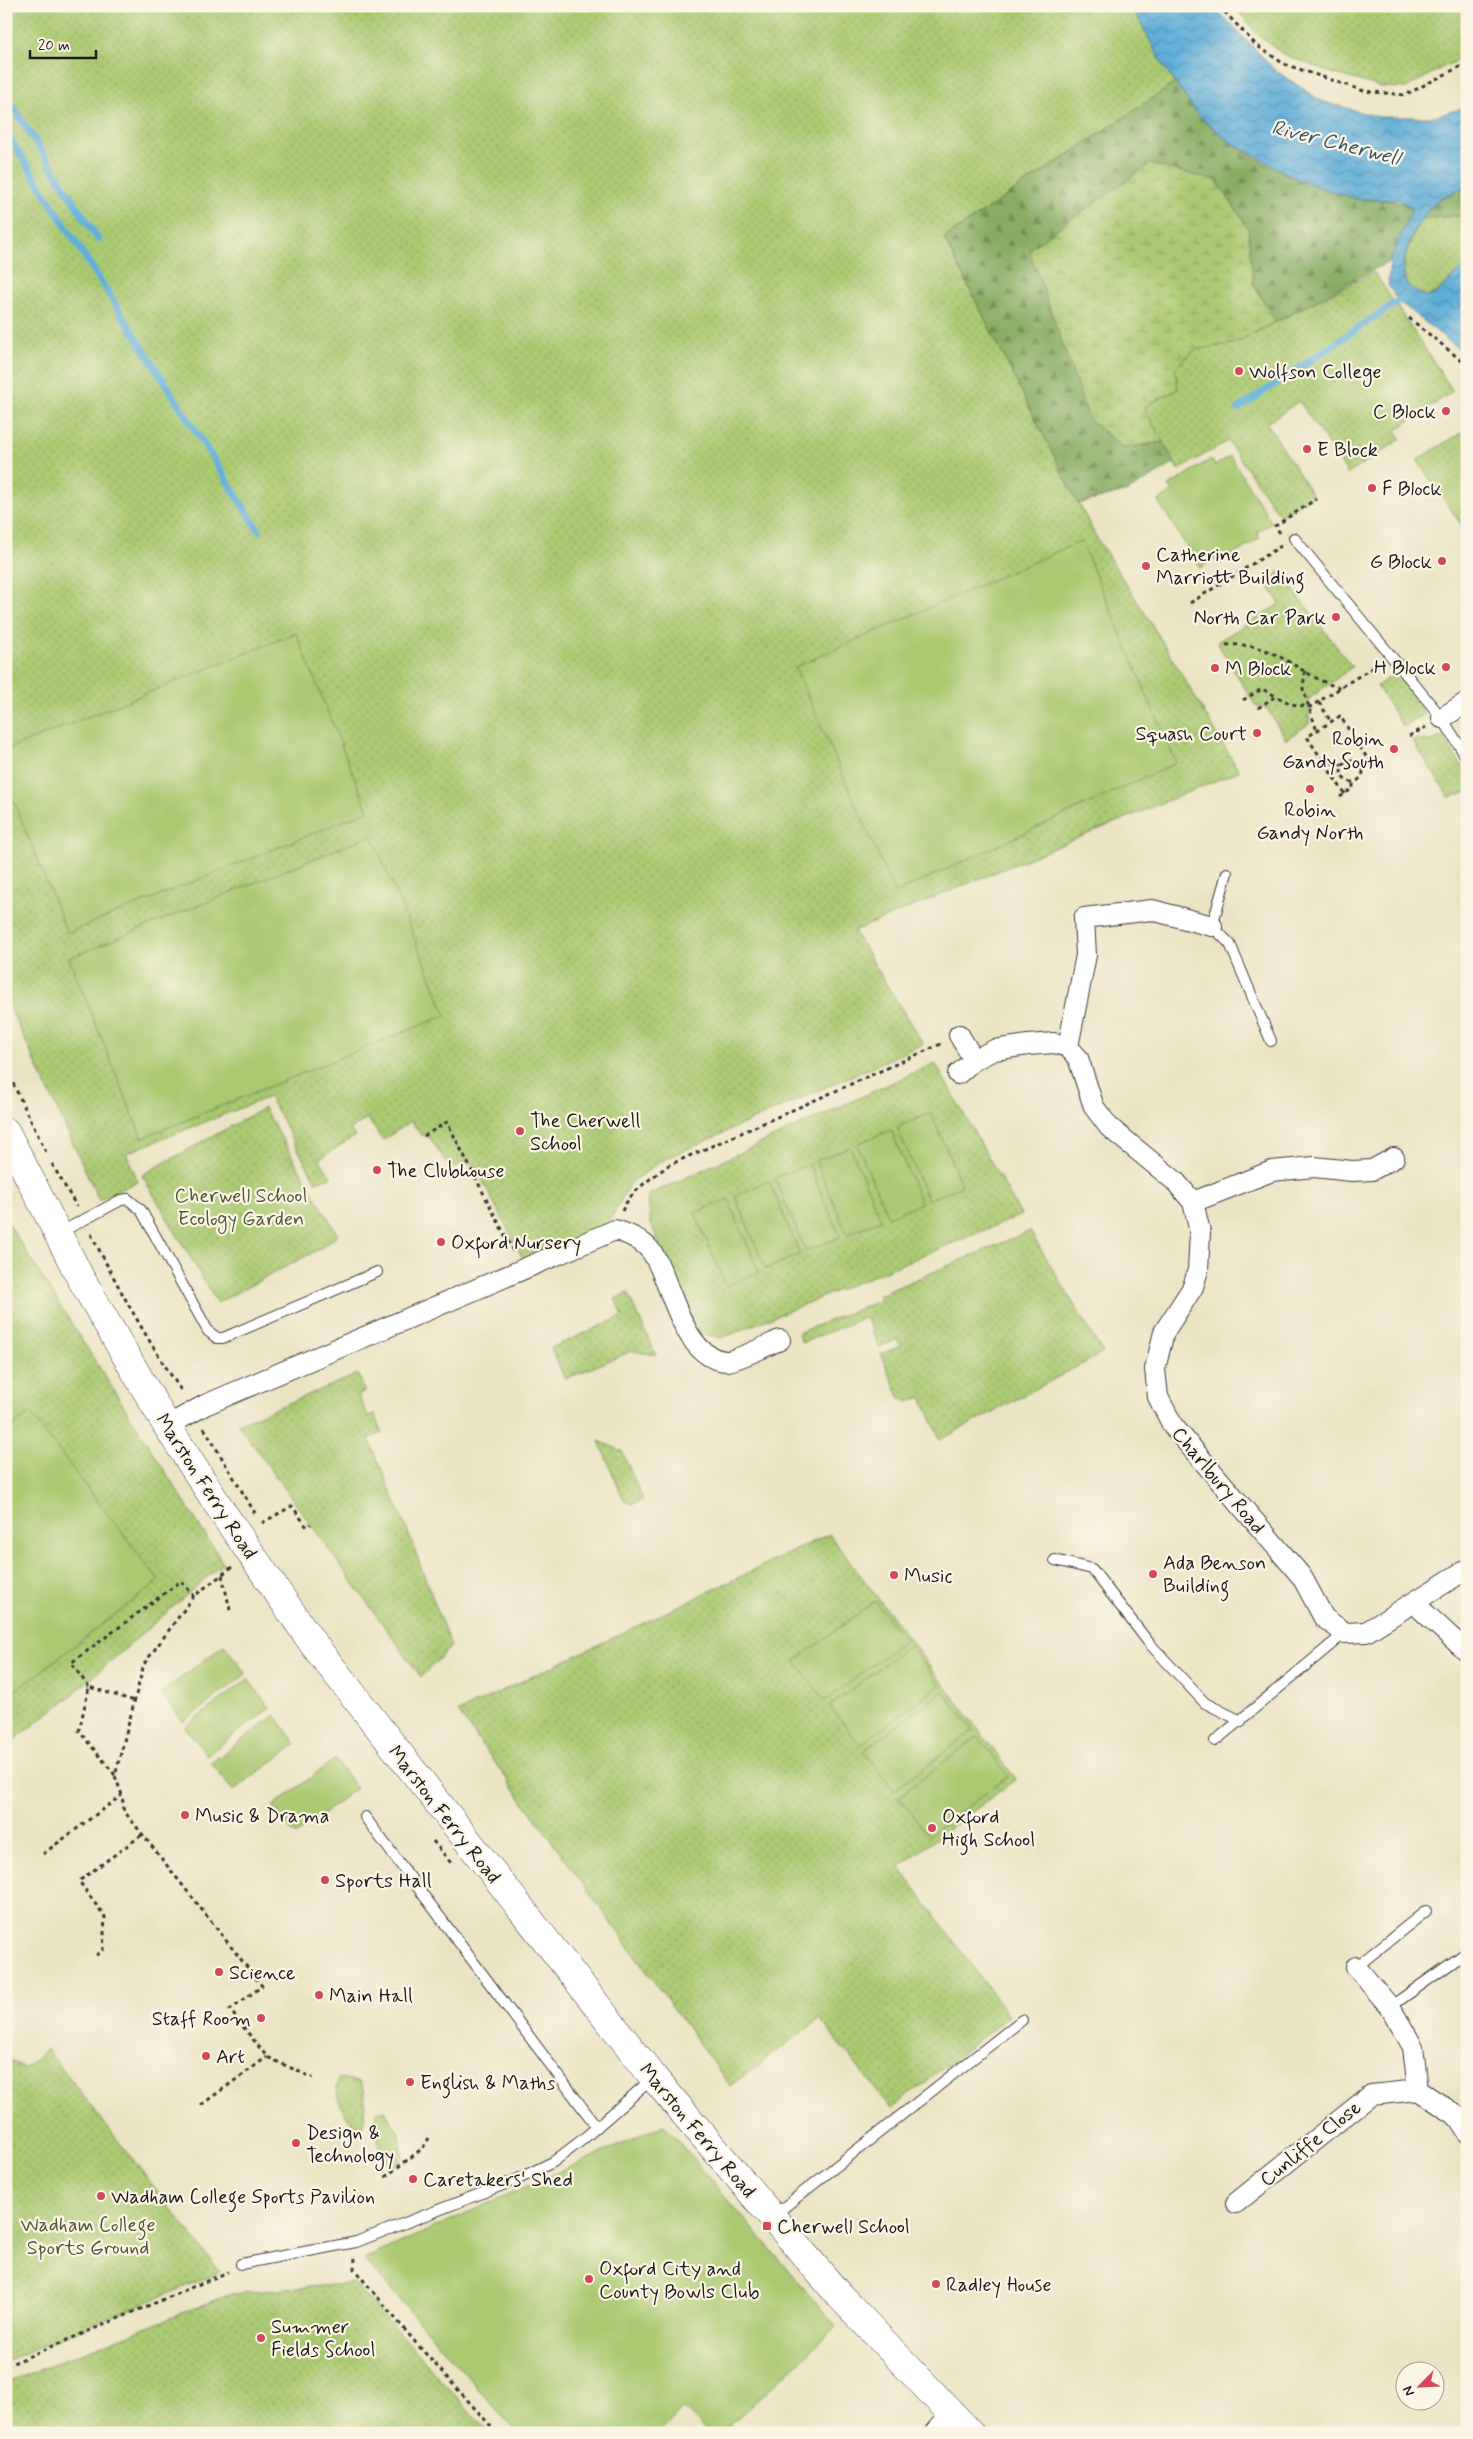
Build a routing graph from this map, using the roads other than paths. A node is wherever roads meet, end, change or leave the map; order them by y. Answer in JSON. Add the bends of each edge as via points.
{"nodes":[{"id":1,"x":1290,"y":540,"type":"road end"},
{"id":2,"x":1467,"y":702,"type":"edge"},
{"id":3,"x":1442,"y":718,"type":"junction"},
{"id":4,"x":1467,"y":758,"type":"edge"},
{"id":5,"x":1227,"y":873,"type":"dead end"},
{"id":6,"x":1212,"y":926,"type":"junction"},
{"id":7,"x":959,"y":1035,"type":"dead end"},
{"id":8,"x":1271,"y":1041,"type":"dead end"},
{"id":9,"x":1068,"y":1046,"type":"junction"},
{"id":10,"x":974,"y":1060,"type":"junction"},
{"id":11,"x":958,"y":1074,"type":"dead end"},
{"id":12,"x":6,"y":1132,"type":"edge"},
{"id":13,"x":1394,"y":1158,"type":"dead end"},
{"id":14,"x":1193,"y":1202,"type":"junction"},
{"id":15,"x":57,"y":1234,"type":"junction"},
{"id":16,"x":377,"y":1272,"type":"dead end"},
{"id":17,"x":780,"y":1340,"type":"dead end"},
{"id":18,"x":167,"y":1426,"type":"junction"},
{"id":19,"x":1055,"y":1560,"type":"dead end"},
{"id":20,"x":1467,"y":1569,"type":"edge"},
{"id":21,"x":1414,"y":1603,"type":"junction"},
{"id":22,"x":1345,"y":1633,"type":"junction"},
{"id":23,"x":1467,"y":1652,"type":"edge"},
{"id":24,"x":1241,"y":1721,"type":"junction"},
{"id":25,"x":1215,"y":1741,"type":"dead end"},
{"id":26,"x":365,"y":1816,"type":"dead end"},
{"id":27,"x":1426,"y":1911,"type":"dead end"},
{"id":28,"x":1463,"y":1954,"type":"dead end"},
{"id":29,"x":1356,"y":1967,"type":"joint"},
{"id":30,"x":1390,"y":2007,"type":"junction"},
{"id":31,"x":1022,"y":2020,"type":"dead end"},
{"id":32,"x":654,"y":2078,"type":"junction"},
{"id":33,"x":1418,"y":2090,"type":"junction"},
{"id":34,"x":597,"y":2127,"type":"junction"},
{"id":35,"x":1467,"y":2132,"type":"edge"},
{"id":36,"x":1236,"y":2203,"type":"dead end"},
{"id":37,"x":771,"y":2218,"type":"junction"},
{"id":38,"x":241,"y":2264,"type":"road end"},
{"id":39,"x":952,"y":2427,"type":"edge"}],
"edges":[{"from":1,"to":3,"type":"lane"},
{"from":2,"to":3,"type":"street"},
{"from":3,"to":4,"type":"lane"},
{"from":5,"to":6,"type":"lane"},
{"from":6,"to":8,"type":"lane","via":[[1230,944]]},
{"from":6,"to":9,"type":"street","via":[[1152,910],[1084,918],[1086,955]]},
{"from":7,"to":10,"type":"street"},
{"from":9,"to":10,"type":"street","via":[[1028,1044],[994,1050]]},
{"from":9,"to":14,"type":"street","name":"Charlbury Road","via":[[1078,1058],[1094,1107],[1109,1127],[1175,1181]]},
{"from":10,"to":11,"type":"street"},
{"from":12,"to":15,"type":"main road","name":"Marston Ferry Road"},
{"from":13,"to":14,"type":"street","via":[[1372,1170],[1314,1167],[1272,1171]]},
{"from":14,"to":22,"type":"street","name":"Charlbury Road","via":[[1200,1232],[1198,1270],[1193,1287],[1164,1332],[1155,1369],[1158,1397],[1173,1426],[1302,1577],[1324,1618]]},
{"from":15,"to":16,"type":"lane","via":[[121,1200],[135,1203],[208,1331],[217,1338]]},
{"from":15,"to":18,"type":"main road","name":"Marston Ferry Road"},
{"from":17,"to":18,"type":"street","via":[[728,1361],[705,1356],[689,1335],[652,1252],[634,1236],[615,1230],[194,1410]]},
{"from":18,"to":32,"type":"main road","name":"Marston Ferry Road","via":[[226,1519],[314,1645]]},
{"from":19,"to":24,"type":"lane","via":[[1092,1569],[1149,1643],[1205,1702]]},
{"from":20,"to":21,"type":"street"},
{"from":21,"to":22,"type":"street","via":[[1366,1632]]},
{"from":21,"to":23,"type":"street"},
{"from":22,"to":24,"type":"lane"},
{"from":24,"to":25,"type":"lane"},
{"from":26,"to":34,"type":"lane"},
{"from":27,"to":29,"type":"lane"},
{"from":28,"to":30,"type":"lane"},
{"from":29,"to":30,"type":"street"},
{"from":30,"to":33,"type":"street","via":[[1414,2047]]},
{"from":31,"to":37,"type":"lane"},
{"from":32,"to":34,"type":"lane"},
{"from":32,"to":37,"type":"main road","name":"Marston Ferry Road"},
{"from":33,"to":35,"type":"street","via":[[1456,2115]]},
{"from":33,"to":36,"type":"street","name":"Cunliffe Close","via":[[1371,2095]]},
{"from":34,"to":38,"type":"lane","via":[[553,2162],[518,2179],[356,2242]]},
{"from":37,"to":39,"type":"main road","name":"Marston Ferry Road"}]}
